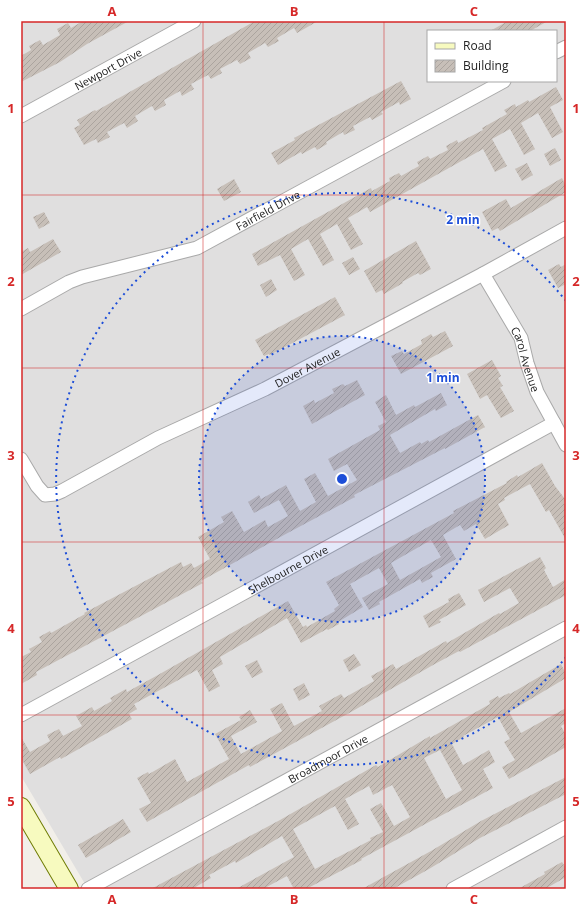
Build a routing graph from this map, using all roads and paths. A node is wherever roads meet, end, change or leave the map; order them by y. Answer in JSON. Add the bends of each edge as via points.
{"nodes":[{"id":1,"x":194,"y":21,"type":"edge"},
{"id":2,"x":566,"y":47,"type":"edge"},
{"id":3,"x":557,"y":52,"type":"edge"},
{"id":4,"x":502,"y":82,"type":"edge"},
{"id":5,"x":21,"y":116,"type":"edge"},
{"id":6,"x":566,"y":228,"type":"edge"},
{"id":7,"x":483,"y":274,"type":"junction"},
{"id":8,"x":21,"y":309,"type":"edge"},
{"id":9,"x":554,"y":423,"type":"junction"},
{"id":10,"x":566,"y":445,"type":"edge"},
{"id":11,"x":21,"y":459,"type":"edge"},
{"id":12,"x":566,"y":628,"type":"edge"},
{"id":13,"x":21,"y":715,"type":"edge"},
{"id":14,"x":21,"y":807,"type":"edge"},
{"id":15,"x":566,"y":827,"type":"edge"},
{"id":16,"x":69,"y":889,"type":"edge"},
{"id":17,"x":88,"y":889,"type":"edge"},
{"id":18,"x":453,"y":889,"type":"edge"}],
"edges":[{"from":1,"to":5,"type":"street","name":"Newport Drive"},
{"from":2,"to":3,"type":"street"},
{"from":4,"to":8,"type":"street","name":"Fairfield Drive","via":[[197,248],[82,277]]},
{"from":6,"to":7,"type":"street","name":"Dover Avenue"},
{"from":7,"to":9,"type":"street","name":"Carol Avenue","via":[[521,338],[537,392]]},
{"from":7,"to":11,"type":"street","name":"Dover Avenue","via":[[265,389],[158,438],[62,491],[45,495],[36,486]]},
{"from":9,"to":10,"type":"street","name":"Carol Avenue"},
{"from":9,"to":13,"type":"street","name":"Shelbourne Drive"},
{"from":12,"to":17,"type":"street","name":"Broadmoor Drive"},
{"from":14,"to":16,"type":"main road"},
{"from":15,"to":18,"type":"street"}]}
